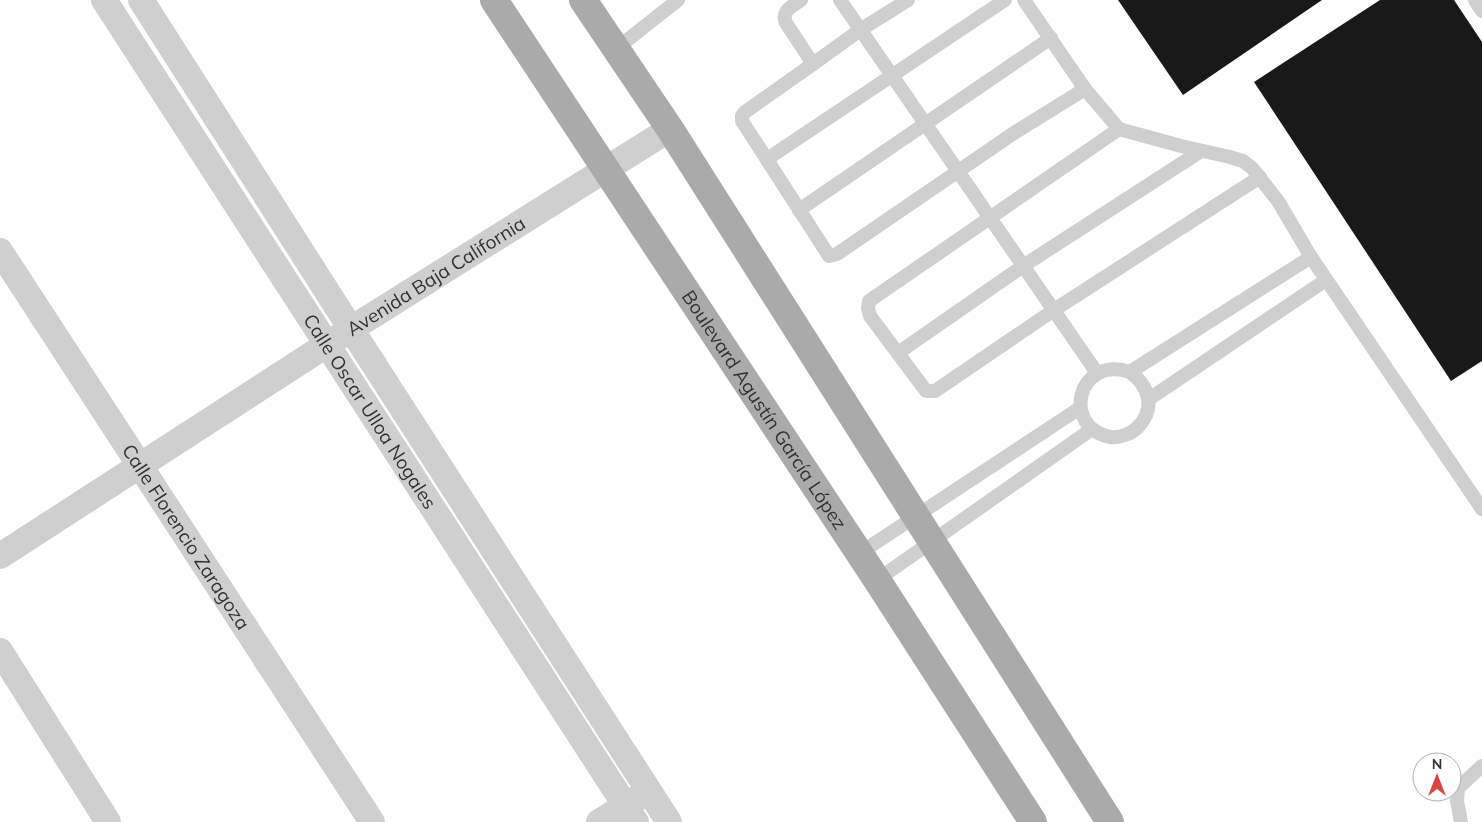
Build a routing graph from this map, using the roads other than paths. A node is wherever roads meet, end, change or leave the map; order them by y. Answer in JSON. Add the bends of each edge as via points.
{"nodes":[{"id":1,"x":104,"y":0,"type":"edge"},
{"id":2,"x":141,"y":0,"type":"edge"},
{"id":3,"x":494,"y":0,"type":"edge"},
{"id":4,"x":583,"y":0,"type":"edge"},
{"id":5,"x":678,"y":0,"type":"edge"},
{"id":6,"x":801,"y":0,"type":"edge"},
{"id":7,"x":840,"y":0,"type":"edge"},
{"id":8,"x":908,"y":0,"type":"edge"},
{"id":9,"x":1005,"y":0,"type":"edge"},
{"id":10,"x":1024,"y":0,"type":"edge"},
{"id":11,"x":1475,"y":0,"type":"edge"},
{"id":12,"x":1482,"y":11,"type":"edge"},
{"id":13,"x":860,"y":30,"type":"junction"},
{"id":14,"x":1050,"y":38,"type":"junction"},
{"id":15,"x":616,"y":50,"type":"junction"},
{"id":16,"x":813,"y":64,"type":"junction"},
{"id":17,"x":893,"y":76,"type":"junction"},
{"id":18,"x":1085,"y":89,"type":"junction"},
{"id":19,"x":202,"y":95,"type":"junction"},
{"id":20,"x":177,"y":113,"type":"junction"},
{"id":21,"x":926,"y":123,"type":"junction"},
{"id":22,"x":670,"y":129,"type":"junction"},
{"id":23,"x":1119,"y":129,"type":"junction"},
{"id":24,"x":1201,"y":151,"type":"junction"},
{"id":25,"x":767,"y":160,"type":"junction"},
{"id":26,"x":606,"y":170,"type":"junction"},
{"id":27,"x":958,"y":171,"type":"junction"},
{"id":28,"x":1260,"y":178,"type":"junction"},
{"id":29,"x":799,"y":210,"type":"junction"},
{"id":30,"x":990,"y":217,"type":"junction"},
{"id":31,"x":0,"y":251,"type":"edge"},
{"id":32,"x":1311,"y":257,"type":"junction"},
{"id":33,"x":1023,"y":266,"type":"junction"},
{"id":34,"x":1326,"y":280,"type":"junction"},
{"id":35,"x":1054,"y":310,"type":"junction"},
{"id":36,"x":351,"y":329,"type":"junction"},
{"id":37,"x":328,"y":345,"type":"junction"},
{"id":38,"x":898,"y":353,"type":"junction"},
{"id":39,"x":1130,"y":372,"type":"junction"},
{"id":40,"x":1097,"y":373,"type":"junction"},
{"id":41,"x":1149,"y":399,"type":"junction"},
{"id":42,"x":1080,"y":408,"type":"junction"},
{"id":43,"x":1092,"y":429,"type":"junction"},
{"id":44,"x":140,"y":466,"type":"junction"},
{"id":45,"x":1482,"y":509,"type":"edge"},
{"id":46,"x":915,"y":516,"type":"junction"},
{"id":47,"x":932,"y":541,"type":"junction"},
{"id":48,"x":860,"y":554,"type":"junction"},
{"id":49,"x":0,"y":556,"type":"edge"},
{"id":50,"x":498,"y":557,"type":"junction"},
{"id":51,"x":474,"y":572,"type":"junction"},
{"id":52,"x":877,"y":580,"type":"junction"},
{"id":53,"x":0,"y":650,"type":"edge"},
{"id":54,"x":1482,"y":766,"type":"edge"},
{"id":55,"x":649,"y":790,"type":"junction"},
{"id":56,"x":630,"y":814,"type":"edge"},
{"id":57,"x":108,"y":822,"type":"edge"},
{"id":58,"x":372,"y":822,"type":"edge"},
{"id":59,"x":599,"y":822,"type":"edge"},
{"id":60,"x":669,"y":822,"type":"edge"},
{"id":61,"x":1033,"y":822,"type":"edge"},
{"id":62,"x":1110,"y":822,"type":"edge"},
{"id":63,"x":1461,"y":822,"type":"edge"}],
"edges":[{"from":1,"to":20,"type":"street","name":"Calle Oscar Ulloa Nogales"},
{"from":2,"to":19,"type":"street","name":"Calle Oscar Ulloa Nogales"},
{"from":3,"to":26,"type":"main road","name":"Boulevard Agustín García López"},
{"from":4,"to":15,"type":"main road"},
{"from":5,"to":15,"type":"lane"},
{"from":6,"to":16,"type":"lane","via":[[788,9],[784,18]]},
{"from":7,"to":13,"type":"lane"},
{"from":8,"to":13,"type":"lane"},
{"from":9,"to":17,"type":"lane"},
{"from":10,"to":14,"type":"lane"},
{"from":11,"to":12,"type":"lane"},
{"from":13,"to":16,"type":"lane"},
{"from":13,"to":17,"type":"lane"},
{"from":14,"to":18,"type":"lane"},
{"from":14,"to":21,"type":"lane"},
{"from":15,"to":22,"type":"main road"},
{"from":16,"to":25,"type":"lane","via":[[742,116]]},
{"from":17,"to":21,"type":"lane"},
{"from":17,"to":25,"type":"lane"},
{"from":18,"to":23,"type":"lane"},
{"from":18,"to":27,"type":"lane"},
{"from":19,"to":20,"type":"street"},
{"from":19,"to":36,"type":"street","name":"Calle Oscar Ulloa Nogales"},
{"from":20,"to":37,"type":"street","name":"Calle Oscar Ulloa Nogales"},
{"from":21,"to":27,"type":"lane"},
{"from":21,"to":29,"type":"lane"},
{"from":22,"to":26,"type":"street","name":"Avenida Baja California"},
{"from":22,"to":46,"type":"main road"},
{"from":23,"to":24,"type":"lane"},
{"from":23,"to":30,"type":"lane"},
{"from":24,"to":28,"type":"lane","via":[[1242,161]]},
{"from":24,"to":33,"type":"lane"},
{"from":25,"to":29,"type":"lane"},
{"from":26,"to":36,"type":"street","name":"Avenida Baja California"},
{"from":26,"to":48,"type":"main road","name":"Boulevard Agustín García López"},
{"from":27,"to":29,"type":"lane","via":[[833,256],[826,253]]},
{"from":27,"to":30,"type":"lane"},
{"from":28,"to":32,"type":"lane","via":[[1278,201]]},
{"from":28,"to":35,"type":"lane"},
{"from":30,"to":33,"type":"lane"},
{"from":30,"to":38,"type":"lane","via":[[870,301],[870,316]]},
{"from":31,"to":44,"type":"street","name":"Calle Florencio Zaragoza"},
{"from":32,"to":34,"type":"lane"},
{"from":32,"to":39,"type":"lane"},
{"from":33,"to":35,"type":"lane"},
{"from":33,"to":38,"type":"lane"},
{"from":34,"to":41,"type":"lane"},
{"from":34,"to":45,"type":"lane"},
{"from":35,"to":38,"type":"lane","via":[[935,391],[926,391]]},
{"from":35,"to":40,"type":"lane"},
{"from":36,"to":37,"type":"street","name":"Avenida Baja California"},
{"from":36,"to":50,"type":"street","name":"Calle Oscar Ulloa Nogales"},
{"from":37,"to":44,"type":"street","name":"Avenida Baja California"},
{"from":37,"to":51,"type":"street","name":"Calle Oscar Ulloa Nogales"},
{"from":39,"to":40,"type":"lane","via":[[1108,369]]},
{"from":39,"to":41,"type":"lane","via":[[1146,388]]},
{"from":40,"to":42,"type":"lane","via":[[1081,394]]},
{"from":41,"to":43,"type":"lane","via":[[1144,421],[1131,433],[1114,437]]},
{"from":42,"to":43,"type":"lane"},
{"from":42,"to":46,"type":"lane"},
{"from":43,"to":47,"type":"lane"},
{"from":44,"to":49,"type":"street","name":"Avenida Baja California"},
{"from":44,"to":58,"type":"street","name":"Calle Florencio Zaragoza"},
{"from":46,"to":47,"type":"main road"},
{"from":46,"to":48,"type":"lane"},
{"from":47,"to":52,"type":"lane"},
{"from":47,"to":62,"type":"main road"},
{"from":48,"to":52,"type":"main road","name":"Boulevard Agustín García López"},
{"from":50,"to":51,"type":"street"},
{"from":50,"to":55,"type":"street","name":"Calle Oscar Ulloa Nogales"},
{"from":51,"to":56,"type":"street","name":"Calle Oscar Ulloa Nogales"},
{"from":52,"to":61,"type":"main road","name":"Boulevard Agustín García López"},
{"from":53,"to":57,"type":"street"},
{"from":54,"to":63,"type":"lane","via":[[1458,788]]},
{"from":55,"to":56,"type":"street"},
{"from":55,"to":60,"type":"street","name":"Calle Oscar Ulloa Nogales"},
{"from":56,"to":59,"type":"street"}]}
